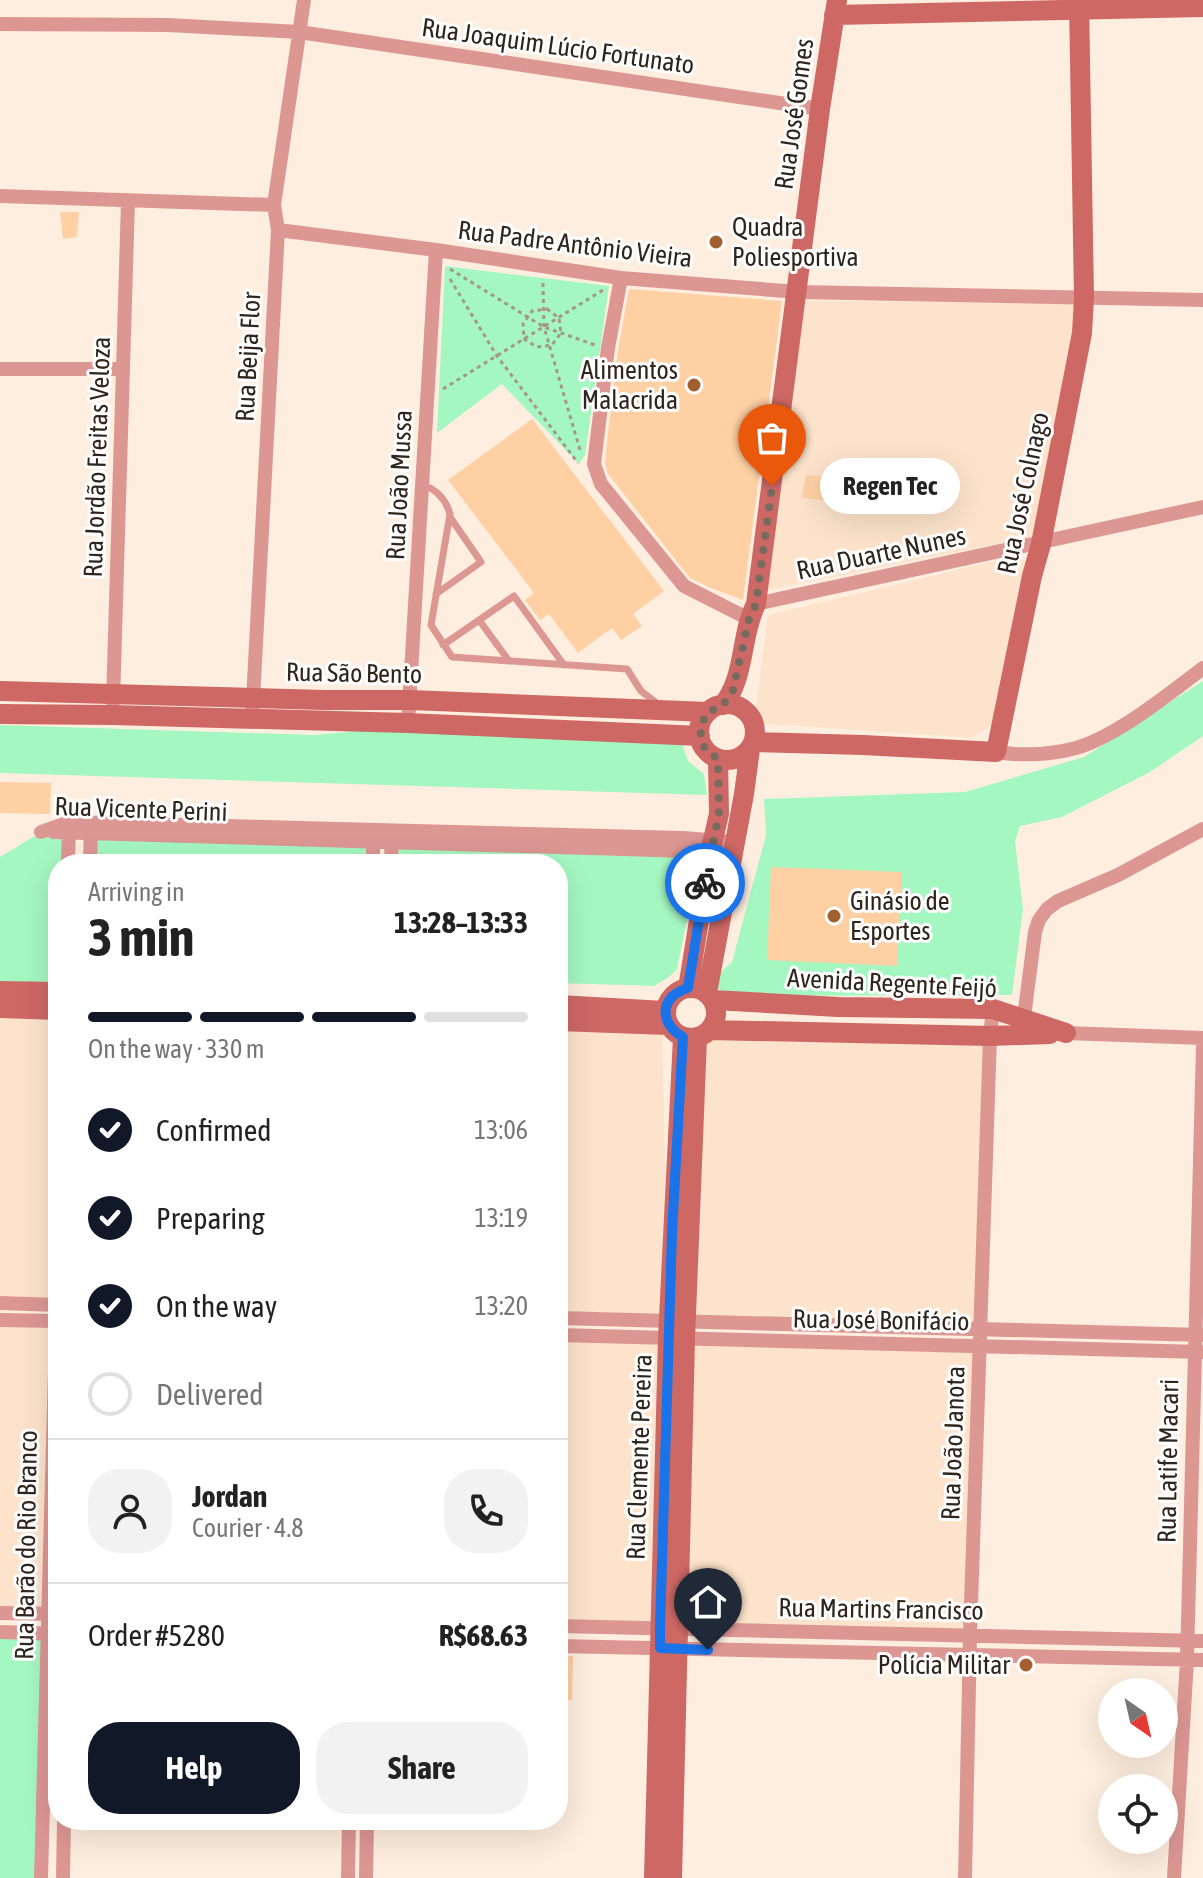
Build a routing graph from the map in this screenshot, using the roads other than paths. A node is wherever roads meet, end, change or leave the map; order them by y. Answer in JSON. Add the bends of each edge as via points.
{"nodes":[{"id":1,"x":304,"y":0,"type":"edge"},
{"id":2,"x":1079,"y":5,"type":"edge"},
{"id":3,"x":1203,"y":7,"type":"edge"},
{"id":4,"x":835,"y":8,"type":"edge"},
{"id":5,"x":0,"y":24,"type":"edge"},
{"id":6,"x":299,"y":32,"type":"junction"},
{"id":7,"x":820,"y":109,"type":"junction"},
{"id":8,"x":0,"y":196,"type":"edge"},
{"id":9,"x":128,"y":201,"type":"junction"},
{"id":10,"x":274,"y":205,"type":"junction"},
{"id":11,"x":278,"y":230,"type":"junction"},
{"id":12,"x":436,"y":250,"type":"junction"},
{"id":13,"x":621,"y":278,"type":"junction"},
{"id":14,"x":798,"y":292,"type":"junction"},
{"id":15,"x":1084,"y":298,"type":"junction"},
{"id":16,"x":1203,"y":300,"type":"edge"},
{"id":17,"x":0,"y":369,"type":"edge"},
{"id":18,"x":123,"y":369,"type":"junction"},
{"id":19,"x":423,"y":485,"type":"junction"},
{"id":20,"x":1203,"y":507,"type":"edge"},
{"id":21,"x":450,"y":517,"type":"junction"},
{"id":22,"x":1041,"y":544,"type":"junction"},
{"id":23,"x":436,"y":594,"type":"junction"},
{"id":24,"x":753,"y":612,"type":"junction"},
{"id":25,"x":479,"y":620,"type":"junction"},
{"id":26,"x":443,"y":645,"type":"junction"},
{"id":27,"x":509,"y":661,"type":"junction"},
{"id":28,"x":564,"y":665,"type":"junction"},
{"id":29,"x":1203,"y":668,"type":"edge"},
{"id":30,"x":0,"y":691,"type":"edge"},
{"id":31,"x":114,"y":693,"type":"junction"},
{"id":32,"x":253,"y":698,"type":"junction"},
{"id":33,"x":410,"y":700,"type":"junction"},
{"id":34,"x":716,"y":708,"type":"junction"},
{"id":35,"x":665,"y":710,"type":"junction"},
{"id":36,"x":0,"y":714,"type":"edge"},
{"id":37,"x":112,"y":715,"type":"junction"},
{"id":38,"x":252,"y":719,"type":"junction"},
{"id":39,"x":408,"y":723,"type":"junction"},
{"id":40,"x":700,"y":736,"type":"junction"},
{"id":41,"x":752,"y":746,"type":"junction"},
{"id":42,"x":996,"y":752,"type":"junction"},
{"id":43,"x":718,"y":759,"type":"junction"},
{"id":44,"x":91,"y":828,"type":"junction"},
{"id":45,"x":373,"y":836,"type":"junction"},
{"id":46,"x":392,"y":836,"type":"junction"},
{"id":47,"x":1201,"y":836,"type":"edge"},
{"id":48,"x":722,"y":847,"type":"junction"},
{"id":49,"x":68,"y":854,"type":"edge"},
{"id":50,"x":90,"y":854,"type":"edge"},
{"id":51,"x":373,"y":854,"type":"edge"},
{"id":52,"x":391,"y":854,"type":"edge"},
{"id":53,"x":0,"y":991,"type":"edge"},
{"id":54,"x":48,"y":992,"type":"edge"},
{"id":55,"x":702,"y":994,"type":"junction"},
{"id":56,"x":838,"y":1007,"type":"junction"},
{"id":57,"x":0,"y":1008,"type":"edge"},
{"id":58,"x":993,"y":1009,"type":"junction"},
{"id":59,"x":48,"y":1010,"type":"edge"},
{"id":60,"x":568,"y":1014,"type":"edge"},
{"id":61,"x":1023,"y":1027,"type":"junction"},
{"id":62,"x":685,"y":1028,"type":"junction"},
{"id":63,"x":838,"y":1032,"type":"junction"},
{"id":64,"x":1066,"y":1033,"type":"joint"},
{"id":65,"x":990,"y":1036,"type":"junction"},
{"id":66,"x":1203,"y":1038,"type":"edge"},
{"id":67,"x":1203,"y":1045,"type":"edge"},
{"id":68,"x":0,"y":1303,"type":"edge"},
{"id":69,"x":48,"y":1305,"type":"edge"},
{"id":70,"x":568,"y":1319,"type":"edge"},
{"id":71,"x":0,"y":1320,"type":"edge"},
{"id":72,"x":48,"y":1321,"type":"edge"},
{"id":73,"x":981,"y":1329,"type":"junction"},
{"id":74,"x":677,"y":1330,"type":"junction"},
{"id":75,"x":1199,"y":1334,"type":"edge"},
{"id":76,"x":568,"y":1335,"type":"edge"},
{"id":77,"x":980,"y":1346,"type":"junction"},
{"id":78,"x":1199,"y":1352,"type":"edge"},
{"id":79,"x":0,"y":1613,"type":"edge"},
{"id":80,"x":48,"y":1614,"type":"edge"},
{"id":81,"x":568,"y":1627,"type":"edge"},
{"id":82,"x":0,"y":1632,"type":"edge"},
{"id":83,"x":48,"y":1634,"type":"edge"},
{"id":84,"x":970,"y":1635,"type":"junction"},
{"id":85,"x":669,"y":1639,"type":"junction"},
{"id":86,"x":1187,"y":1640,"type":"junction"},
{"id":87,"x":1203,"y":1641,"type":"edge"},
{"id":88,"x":568,"y":1645,"type":"edge"},
{"id":89,"x":970,"y":1655,"type":"junction"},
{"id":90,"x":1187,"y":1660,"type":"junction"},
{"id":91,"x":1203,"y":1660,"type":"edge"},
{"id":92,"x":48,"y":1736,"type":"edge"},
{"id":93,"x":64,"y":1830,"type":"edge"},
{"id":94,"x":349,"y":1830,"type":"edge"},
{"id":95,"x":367,"y":1830,"type":"edge"},
{"id":96,"x":41,"y":1878,"type":"edge"},
{"id":97,"x":63,"y":1878,"type":"edge"},
{"id":98,"x":348,"y":1878,"type":"edge"},
{"id":99,"x":366,"y":1878,"type":"edge"},
{"id":100,"x":654,"y":1878,"type":"edge"},
{"id":101,"x":672,"y":1878,"type":"edge"},
{"id":102,"x":965,"y":1878,"type":"edge"},
{"id":103,"x":1174,"y":1878,"type":"edge"}],
"edges":[{"from":1,"to":6,"type":"street","name":"Rua Beija Flor"},
{"from":2,"to":3,"type":"main road"},
{"from":2,"to":4,"type":"main road"},
{"from":2,"to":15,"type":"main road","name":"Rua José Colnago"},
{"from":4,"to":7,"type":"main road","name":"Rua José Gomes"},
{"from":5,"to":6,"type":"street","name":"Rua Joaquim Lúcio Fortunato"},
{"from":6,"to":7,"type":"street","name":"Rua Joaquim Lúcio Fortunato"},
{"from":6,"to":10,"type":"street","name":"Rua Beija Flor"},
{"from":7,"to":14,"type":"main road","name":"Rua José Gomes"},
{"from":8,"to":9,"type":"street"},
{"from":9,"to":10,"type":"street"},
{"from":9,"to":18,"type":"street","name":"Rua Jordão Freitas Veloza"},
{"from":10,"to":11,"type":"street","name":"Rua Beija Flor"},
{"from":11,"to":12,"type":"street","name":"Rua Padre Antônio Vieira"},
{"from":11,"to":32,"type":"street","name":"Rua Beija Flor"},
{"from":12,"to":13,"type":"street","name":"Rua Padre Antônio Vieira"},
{"from":12,"to":19,"type":"street","name":"Rua João Mussa"},
{"from":13,"to":14,"type":"street","name":"Rua Padre Antônio Vieira"},
{"from":13,"to":24,"type":"street","via":[[587,464],[679,581],[700,595]]},
{"from":14,"to":15,"type":"street","name":"Rua Padre Antônio Vieira"},
{"from":14,"to":24,"type":"main road","name":"Rua José Gomes"},
{"from":15,"to":16,"type":"street","name":"Rua Padre Antônio Vieira"},
{"from":15,"to":22,"type":"main road","name":"Rua José Colnago","via":[[1080,346]]},
{"from":17,"to":18,"type":"street"},
{"from":18,"to":31,"type":"street","name":"Rua Jordão Freitas Veloza"},
{"from":19,"to":21,"type":"lane","via":[[444,499]]},
{"from":19,"to":33,"type":"street","name":"Rua João Mussa"},
{"from":20,"to":22,"type":"street","name":"Rua Duarte Nunes"},
{"from":21,"to":23,"type":"lane"},
{"from":21,"to":23,"type":"lane","via":[[481,562]]},
{"from":22,"to":24,"type":"street","name":"Rua Duarte Nunes"},
{"from":22,"to":42,"type":"main road","name":"Rua José Colnago"},
{"from":23,"to":26,"type":"lane","via":[[431,625]]},
{"from":24,"to":34,"type":"main road","name":"Rua José Gomes","via":[[733,690]]},
{"from":25,"to":26,"type":"lane"},
{"from":25,"to":27,"type":"lane"},
{"from":25,"to":28,"type":"lane","via":[[514,596]]},
{"from":26,"to":27,"type":"lane","via":[[452,657]]},
{"from":27,"to":28,"type":"lane"},
{"from":28,"to":35,"type":"lane","via":[[627,669],[641,691]]},
{"from":29,"to":42,"type":"street","via":[[1092,742],[1034,755]]},
{"from":30,"to":31,"type":"main road","name":"Rua São Bento"},
{"from":31,"to":32,"type":"main road","name":"Rua São Bento"},
{"from":31,"to":37,"type":"street","name":"Rua Jordão Freitas Veloza"},
{"from":32,"to":33,"type":"main road","name":"Rua São Bento"},
{"from":32,"to":38,"type":"street","name":"Rua Beija Flor"},
{"from":33,"to":35,"type":"main road","name":"Rua São Bento"},
{"from":33,"to":39,"type":"street","name":"Rua João Mussa"},
{"from":34,"to":35,"type":"main road","name":"Rua São Bento"},
{"from":34,"to":40,"type":"main road","via":[[700,727]]},
{"from":34,"to":41,"type":"main road","via":[[737,705],[750,715],[756,732]]},
{"from":36,"to":37,"type":"main road","name":"Rua São Bento"},
{"from":37,"to":38,"type":"main road","name":"Rua São Bento"},
{"from":38,"to":39,"type":"main road","name":"Rua São Bento"},
{"from":39,"to":40,"type":"main road","name":"Rua São Bento"},
{"from":40,"to":43,"type":"main road"},
{"from":41,"to":42,"type":"main road"},
{"from":41,"to":43,"type":"main road","via":[[744,756]]},
{"from":41,"to":48,"type":"main road"},
{"from":43,"to":48,"type":"main road"},
{"from":44,"to":45,"type":"street","name":"Rua Vicente Perini"},
{"from":44,"to":49,"type":"street","name":"Rua Vicente Perini","via":[[69,827]]},
{"from":44,"to":50,"type":"street"},
{"from":45,"to":46,"type":"street","name":"Rua Vicente Perini"},
{"from":45,"to":51,"type":"street"},
{"from":46,"to":48,"type":"street","name":"Rua Vicente Perini"},
{"from":46,"to":52,"type":"street"},
{"from":47,"to":61,"type":"street","via":[[1047,909],[1035,932]]},
{"from":48,"to":55,"type":"main road"},
{"from":53,"to":54,"type":"main road"},
{"from":55,"to":56,"type":"main road","name":"Avenida Regente Feijó"},
{"from":55,"to":62,"type":"main road","name":"Rua Clemente Pereira","via":[[716,1018]]},
{"from":55,"to":62,"type":"main road","via":[[679,991],[667,1003]]},
{"from":56,"to":58,"type":"main road","name":"Avenida Regente Feijó"},
{"from":56,"to":63,"type":"main road"},
{"from":57,"to":59,"type":"main road"},
{"from":58,"to":61,"type":"main road","name":"Avenida Regente Feijó"},
{"from":58,"to":65,"type":"street","name":"Rua João Janota"},
{"from":60,"to":62,"type":"main road","name":"Avenida Regente Feijó"},
{"from":61,"to":64,"type":"main road","name":"Avenida Regente Feijó"},
{"from":61,"to":65,"type":"main road","name":"Avenida Regente Feijó"},
{"from":62,"to":63,"type":"main road","name":"Avenida Regente Feijó"},
{"from":62,"to":74,"type":"main road","name":"Rua Clemente Pereira"},
{"from":63,"to":65,"type":"main road","name":"Avenida Regente Feijó"},
{"from":64,"to":66,"type":"street","name":"Avenida Regente Feijó"},
{"from":65,"to":73,"type":"street","name":"Rua João Janota"},
{"from":67,"to":75,"type":"street","name":"Rua Latife Macari"},
{"from":68,"to":69,"type":"street"},
{"from":70,"to":74,"type":"street","name":"Rua José Bonifácio"},
{"from":71,"to":72,"type":"street"},
{"from":73,"to":74,"type":"street","name":"Rua José Bonifácio"},
{"from":73,"to":75,"type":"street","name":"Rua José Bonifácio"},
{"from":73,"to":77,"type":"street","name":"Rua João Janota"},
{"from":74,"to":76,"type":"street","name":"Rua José Bonifácio"},
{"from":74,"to":77,"type":"street","name":"Rua José Bonifácio"},
{"from":74,"to":85,"type":"main road","name":"Rua Clemente Pereira"},
{"from":75,"to":78,"type":"street","name":"Rua Latife Macari"},
{"from":77,"to":78,"type":"street","name":"Rua José Bonifácio"},
{"from":77,"to":84,"type":"street","name":"Rua João Janota"},
{"from":78,"to":86,"type":"street","name":"Rua Latife Macari"},
{"from":79,"to":80,"type":"street"},
{"from":81,"to":85,"type":"street","name":"Rua Martins Francisco"},
{"from":82,"to":83,"type":"street"},
{"from":84,"to":85,"type":"street","name":"Rua Martins Francisco"},
{"from":84,"to":86,"type":"street","name":"Rua Martins Francisco"},
{"from":84,"to":89,"type":"street","name":"Rua João Janota"},
{"from":85,"to":88,"type":"street","name":"Rua Martins Francisco"},
{"from":85,"to":89,"type":"street","name":"Rua Martins Francisco"},
{"from":85,"to":100,"type":"main road","name":"Rua Clemente Pereira"},
{"from":85,"to":101,"type":"main road","name":"Rua Clemente Pereira"},
{"from":86,"to":87,"type":"street","name":"Rua Martins Francisco"},
{"from":86,"to":90,"type":"street","name":"Rua Latife Macari"},
{"from":89,"to":90,"type":"street","name":"Rua Martins Francisco"},
{"from":89,"to":102,"type":"street","name":"Rua João Janota"},
{"from":90,"to":91,"type":"street","name":"Rua Martins Francisco"},
{"from":90,"to":103,"type":"street","name":"Rua Latife Macari"},
{"from":92,"to":96,"type":"street","name":"Rua Barão do Rio Branco"},
{"from":93,"to":97,"type":"street"},
{"from":94,"to":98,"type":"street"},
{"from":95,"to":99,"type":"street"}]}
